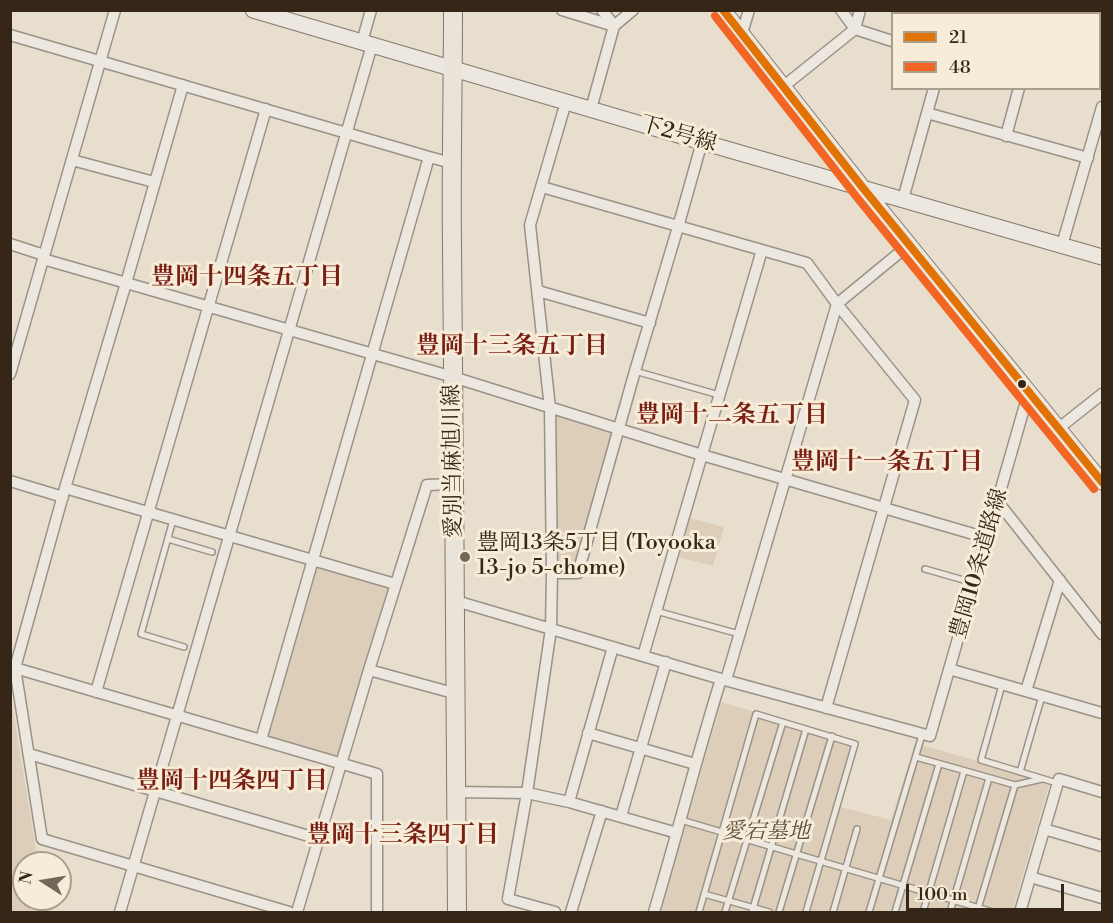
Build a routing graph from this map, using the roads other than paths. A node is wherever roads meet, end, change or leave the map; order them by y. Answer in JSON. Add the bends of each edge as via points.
{"nodes":[{"id":1,"x":116,"y":10,"type":"edge"},
{"id":2,"x":253,"y":10,"type":"edge"},
{"id":3,"x":371,"y":10,"type":"edge"},
{"id":4,"x":453,"y":10,"type":"edge"},
{"id":5,"x":562,"y":10,"type":"edge"},
{"id":6,"x":602,"y":10,"type":"edge"},
{"id":7,"x":633,"y":10,"type":"edge"},
{"id":8,"x":723,"y":10,"type":"edge"},
{"id":9,"x":749,"y":10,"type":"edge"},
{"id":10,"x":841,"y":10,"type":"edge"},
{"id":11,"x":860,"y":10,"type":"edge"},
{"id":12,"x":614,"y":26,"type":"junction"},
{"id":13,"x":855,"y":29,"type":"junction"},
{"id":14,"x":742,"y":33,"type":"junction"},
{"id":15,"x":10,"y":35,"type":"edge"},
{"id":16,"x":891,"y":41,"type":"edge"},
{"id":17,"x":367,"y":43,"type":"junction"},
{"id":18,"x":101,"y":61,"type":"junction"},
{"id":19,"x":454,"y":69,"type":"junction"},
{"id":20,"x":183,"y":85,"type":"junction"},
{"id":21,"x":784,"y":86,"type":"junction"},
{"id":22,"x":933,"y":90,"type":"edge"},
{"id":23,"x":1018,"y":90,"type":"edge"},
{"id":24,"x":566,"y":102,"type":"junction"},
{"id":25,"x":1102,"y":107,"type":"edge"},
{"id":26,"x":267,"y":109,"type":"junction"},
{"id":27,"x":591,"y":109,"type":"junction"},
{"id":28,"x":927,"y":113,"type":"junction"},
{"id":29,"x":347,"y":133,"type":"junction"},
{"id":30,"x":1006,"y":136,"type":"junction"},
{"id":31,"x":702,"y":142,"type":"junction"},
{"id":32,"x":429,"y":157,"type":"junction"},
{"id":33,"x":1088,"y":158,"type":"junction"},
{"id":34,"x":72,"y":160,"type":"junction"},
{"id":35,"x":452,"y":163,"type":"junction"},
{"id":36,"x":154,"y":182,"type":"junction"},
{"id":37,"x":542,"y":187,"type":"junction"},
{"id":38,"x":863,"y":188,"type":"junction"},
{"id":39,"x":903,"y":200,"type":"junction"},
{"id":40,"x":678,"y":227,"type":"junction"},
{"id":41,"x":10,"y":244,"type":"edge"},
{"id":42,"x":910,"y":244,"type":"junction"},
{"id":43,"x":1062,"y":245,"type":"junction"},
{"id":44,"x":762,"y":250,"type":"junction"},
{"id":45,"x":43,"y":257,"type":"junction"},
{"id":46,"x":1102,"y":257,"type":"edge"},
{"id":47,"x":126,"y":283,"type":"junction"},
{"id":48,"x":538,"y":291,"type":"junction"},
{"id":49,"x":837,"y":304,"type":"junction"},
{"id":50,"x":208,"y":307,"type":"junction"},
{"id":51,"x":650,"y":322,"type":"junction"},
{"id":52,"x":290,"y":330,"type":"junction"},
{"id":53,"x":372,"y":354,"type":"junction"},
{"id":54,"x":635,"y":371,"type":"junction"},
{"id":55,"x":10,"y":374,"type":"edge"},
{"id":56,"x":453,"y":377,"type":"junction"},
{"id":57,"x":1029,"y":391,"type":"junction"},
{"id":58,"x":1102,"y":394,"type":"edge"},
{"id":59,"x":719,"y":395,"type":"junction"},
{"id":60,"x":550,"y":408,"type":"junction"},
{"id":61,"x":1059,"y":428,"type":"junction"},
{"id":62,"x":619,"y":429,"type":"junction"},
{"id":63,"x":702,"y":455,"type":"junction"},
{"id":64,"x":785,"y":479,"type":"junction"},
{"id":65,"x":10,"y":481,"type":"edge"},
{"id":66,"x":1102,"y":482,"type":"edge"},
{"id":67,"x":455,"y":484,"type":"junction"},
{"id":68,"x":64,"y":492,"type":"junction"},
{"id":69,"x":998,"y":502,"type":"junction"},
{"id":70,"x":883,"y":508,"type":"junction"},
{"id":71,"x":148,"y":512,"type":"junction"},
{"id":72,"x":173,"y":519,"type":"junction"},
{"id":73,"x":230,"y":536,"type":"junction"},
{"id":74,"x":987,"y":538,"type":"junction"},
{"id":75,"x":168,"y":539,"type":"junction"},
{"id":76,"x":212,"y":552,"type":"dead end"},
{"id":77,"x":313,"y":560,"type":"junction"},
{"id":78,"x":925,"y":569,"type":"dead end"},
{"id":79,"x":552,"y":573,"type":"junction"},
{"id":80,"x":1060,"y":580,"type":"junction"},
{"id":81,"x":974,"y":583,"type":"junction"},
{"id":82,"x":395,"y":584,"type":"junction"},
{"id":83,"x":456,"y":601,"type":"junction"},
{"id":84,"x":656,"y":611,"type":"junction"},
{"id":85,"x":551,"y":629,"type":"junction"},
{"id":86,"x":739,"y":634,"type":"junction"},
{"id":87,"x":1102,"y":634,"type":"edge"},
{"id":88,"x":184,"y":647,"type":"dead end"},
{"id":89,"x":613,"y":647,"type":"junction"},
{"id":90,"x":643,"y":656,"type":"junction"},
{"id":91,"x":666,"y":662,"type":"junction"},
{"id":92,"x":15,"y":668,"type":"junction"},
{"id":93,"x":949,"y":669,"type":"junction"},
{"id":94,"x":369,"y":670,"type":"junction"},
{"id":95,"x":723,"y":679,"type":"junction"},
{"id":96,"x":1002,"y":684,"type":"junction"},
{"id":97,"x":1026,"y":691,"type":"junction"},
{"id":98,"x":96,"y":692,"type":"junction"},
{"id":99,"x":457,"y":694,"type":"junction"},
{"id":100,"x":1042,"y":696,"type":"junction"},
{"id":101,"x":826,"y":708,"type":"junction"},
{"id":102,"x":1102,"y":713,"type":"edge"},
{"id":103,"x":177,"y":715,"type":"junction"},
{"id":104,"x":783,"y":722,"type":"junction"},
{"id":105,"x":806,"y":729,"type":"junction"},
{"id":106,"x":588,"y":733,"type":"junction"},
{"id":107,"x":832,"y":736,"type":"junction"},
{"id":108,"x":926,"y":736,"type":"junction"},
{"id":109,"x":261,"y":740,"type":"junction"},
{"id":110,"x":641,"y":748,"type":"junction"},
{"id":111,"x":28,"y":754,"type":"junction"},
{"id":112,"x":916,"y":758,"type":"junction"},
{"id":113,"x":342,"y":764,"type":"junction"},
{"id":114,"x":695,"y":764,"type":"junction"},
{"id":115,"x":939,"y":764,"type":"junction"},
{"id":116,"x":964,"y":771,"type":"junction"},
{"id":117,"x":1020,"y":772,"type":"junction"},
{"id":118,"x":989,"y":778,"type":"junction"},
{"id":119,"x":1043,"y":779,"type":"junction"},
{"id":120,"x":1057,"y":783,"type":"junction"},
{"id":121,"x":1015,"y":785,"type":"junction"},
{"id":122,"x":156,"y":790,"type":"junction"},
{"id":123,"x":457,"y":792,"type":"junction"},
{"id":124,"x":1102,"y":792,"type":"edge"},
{"id":125,"x":527,"y":793,"type":"junction"},
{"id":126,"x":569,"y":801,"type":"junction"},
{"id":127,"x":602,"y":811,"type":"junction"},
{"id":128,"x":621,"y":816,"type":"junction"},
{"id":129,"x":681,"y":820,"type":"junction"},
{"id":130,"x":857,"y":829,"type":"dead end"},
{"id":131,"x":1044,"y":830,"type":"junction"},
{"id":132,"x":723,"y":832,"type":"junction"},
{"id":133,"x":677,"y":833,"type":"junction"},
{"id":134,"x":319,"y":839,"type":"junction"},
{"id":135,"x":747,"y":839,"type":"junction"},
{"id":136,"x":1102,"y":846,"type":"edge"},
{"id":137,"x":771,"y":847,"type":"junction"},
{"id":138,"x":797,"y":854,"type":"junction"},
{"id":139,"x":821,"y":861,"type":"junction"},
{"id":140,"x":134,"y":867,"type":"junction"},
{"id":141,"x":846,"y":869,"type":"junction"},
{"id":142,"x":1030,"y":877,"type":"junction"},
{"id":143,"x":879,"y":879,"type":"junction"},
{"id":144,"x":903,"y":886,"type":"junction"},
{"id":145,"x":929,"y":893,"type":"junction"},
{"id":146,"x":704,"y":894,"type":"junction"},
{"id":147,"x":1102,"y":898,"type":"edge"},
{"id":148,"x":729,"y":901,"type":"junction"},
{"id":149,"x":953,"y":901,"type":"junction"},
{"id":150,"x":752,"y":910,"type":"edge"},
{"id":151,"x":978,"y":910,"type":"edge"},
{"id":152,"x":120,"y":912,"type":"edge"},
{"id":153,"x":289,"y":912,"type":"edge"},
{"id":154,"x":297,"y":912,"type":"edge"},
{"id":155,"x":377,"y":912,"type":"edge"},
{"id":156,"x":457,"y":912,"type":"edge"},
{"id":157,"x":555,"y":912,"type":"edge"},
{"id":158,"x":571,"y":912,"type":"edge"},
{"id":159,"x":654,"y":912,"type":"edge"},
{"id":160,"x":699,"y":912,"type":"edge"},
{"id":161,"x":725,"y":912,"type":"edge"},
{"id":162,"x":769,"y":912,"type":"edge"},
{"id":163,"x":779,"y":912,"type":"edge"},
{"id":164,"x":806,"y":912,"type":"edge"},
{"id":165,"x":833,"y":912,"type":"edge"},
{"id":166,"x":869,"y":912,"type":"edge"},
{"id":167,"x":895,"y":912,"type":"edge"},
{"id":168,"x":923,"y":912,"type":"edge"},
{"id":169,"x":950,"y":912,"type":"edge"},
{"id":170,"x":993,"y":912,"type":"edge"},
{"id":171,"x":1020,"y":912,"type":"edge"}],
"edges":[{"from":1,"to":18,"type":"street"},
{"from":2,"to":17,"type":"street","name":"下2号線"},
{"from":3,"to":17,"type":"street"},
{"from":4,"to":19,"type":"main road","name":"愛別当麻旭川線"},
{"from":5,"to":12,"type":"street"},
{"from":6,"to":12,"type":"street"},
{"from":7,"to":12,"type":"street"},
{"from":8,"to":14,"type":"street"},
{"from":9,"to":14,"type":"street"},
{"from":10,"to":13,"type":"street"},
{"from":11,"to":13,"type":"street"},
{"from":12,"to":27,"type":"street"},
{"from":13,"to":16,"type":"street"},
{"from":13,"to":21,"type":"street"},
{"from":14,"to":21,"type":"street"},
{"from":15,"to":18,"type":"street"},
{"from":17,"to":19,"type":"street","name":"下2号線"},
{"from":17,"to":29,"type":"street"},
{"from":18,"to":20,"type":"street"},
{"from":18,"to":34,"type":"street"},
{"from":19,"to":24,"type":"street","name":"下2号線"},
{"from":19,"to":35,"type":"main road","name":"愛別当麻旭川線"},
{"from":20,"to":26,"type":"street"},
{"from":20,"to":36,"type":"street"},
{"from":21,"to":38,"type":"street"},
{"from":22,"to":28,"type":"street"},
{"from":23,"to":30,"type":"street"},
{"from":24,"to":27,"type":"street","name":"下2号線"},
{"from":24,"to":37,"type":"street"},
{"from":25,"to":33,"type":"street"},
{"from":26,"to":29,"type":"street"},
{"from":26,"to":50,"type":"street"},
{"from":27,"to":31,"type":"street","name":"下2号線"},
{"from":28,"to":30,"type":"street"},
{"from":28,"to":39,"type":"street"},
{"from":29,"to":32,"type":"street"},
{"from":29,"to":52,"type":"street"},
{"from":30,"to":33,"type":"street"},
{"from":31,"to":38,"type":"street","name":"下2号線"},
{"from":31,"to":40,"type":"street"},
{"from":32,"to":35,"type":"street"},
{"from":32,"to":53,"type":"street"},
{"from":33,"to":43,"type":"street"},
{"from":34,"to":36,"type":"street"},
{"from":34,"to":45,"type":"street"},
{"from":35,"to":56,"type":"main road","name":"愛別当麻旭川線"},
{"from":36,"to":47,"type":"street"},
{"from":37,"to":40,"type":"street"},
{"from":37,"to":48,"type":"street","via":[[530,225]]},
{"from":38,"to":39,"type":"street","name":"下2号線"},
{"from":38,"to":42,"type":"street"},
{"from":39,"to":43,"type":"street","name":"下2号線"},
{"from":40,"to":44,"type":"street"},
{"from":40,"to":51,"type":"street"},
{"from":41,"to":45,"type":"street"},
{"from":42,"to":49,"type":"street"},
{"from":42,"to":57,"type":"street"},
{"from":43,"to":46,"type":"street","name":"下2号線"},
{"from":44,"to":49,"type":"street","via":[[807,264]]},
{"from":44,"to":59,"type":"street"},
{"from":45,"to":47,"type":"street"},
{"from":45,"to":55,"type":"street"},
{"from":47,"to":50,"type":"street"},
{"from":47,"to":68,"type":"street"},
{"from":48,"to":51,"type":"street"},
{"from":48,"to":60,"type":"street"},
{"from":49,"to":64,"type":"street"},
{"from":49,"to":70,"type":"street","via":[[915,400]]},
{"from":50,"to":52,"type":"street"},
{"from":50,"to":71,"type":"street"},
{"from":51,"to":54,"type":"street"},
{"from":52,"to":53,"type":"street"},
{"from":52,"to":73,"type":"street"},
{"from":53,"to":56,"type":"street"},
{"from":53,"to":77,"type":"street"},
{"from":54,"to":59,"type":"lane"},
{"from":54,"to":62,"type":"street"},
{"from":56,"to":60,"type":"street"},
{"from":56,"to":67,"type":"main road","name":"愛別当麻旭川線"},
{"from":57,"to":61,"type":"street"},
{"from":57,"to":69,"type":"street","name":"豊岡10条道路線"},
{"from":58,"to":61,"type":"street"},
{"from":59,"to":63,"type":"street"},
{"from":60,"to":62,"type":"street"},
{"from":60,"to":79,"type":"street"},
{"from":61,"to":66,"type":"street"},
{"from":62,"to":63,"type":"street"},
{"from":62,"to":79,"type":"street","via":[[578,573]]},
{"from":63,"to":64,"type":"street"},
{"from":63,"to":84,"type":"street"},
{"from":64,"to":70,"type":"street"},
{"from":64,"to":86,"type":"street"},
{"from":65,"to":68,"type":"street"},
{"from":67,"to":82,"type":"street","via":[[427,485]]},
{"from":67,"to":83,"type":"main road","name":"愛別当麻旭川線"},
{"from":68,"to":71,"type":"street"},
{"from":68,"to":92,"type":"street"},
{"from":69,"to":74,"type":"street","name":"豊岡10条道路線"},
{"from":69,"to":80,"type":"street"},
{"from":70,"to":74,"type":"street"},
{"from":70,"to":101,"type":"street"},
{"from":71,"to":72,"type":"street"},
{"from":71,"to":98,"type":"street"},
{"from":72,"to":73,"type":"street"},
{"from":72,"to":75,"type":"lane"},
{"from":73,"to":77,"type":"street"},
{"from":73,"to":103,"type":"street"},
{"from":74,"to":81,"type":"street","name":"豊岡10条道路線"},
{"from":75,"to":76,"type":"lane"},
{"from":75,"to":88,"type":"lane","via":[[141,634]]},
{"from":77,"to":82,"type":"street"},
{"from":77,"to":109,"type":"street"},
{"from":78,"to":81,"type":"lane"},
{"from":79,"to":85,"type":"street"},
{"from":80,"to":87,"type":"street"},
{"from":80,"to":97,"type":"street"},
{"from":81,"to":93,"type":"street","name":"豊岡10条道路線"},
{"from":82,"to":94,"type":"street"},
{"from":83,"to":85,"type":"street"},
{"from":83,"to":99,"type":"main road","name":"愛別当麻旭川線"},
{"from":84,"to":86,"type":"lane"},
{"from":84,"to":90,"type":"street"},
{"from":85,"to":89,"type":"street"},
{"from":85,"to":125,"type":"street"},
{"from":86,"to":95,"type":"street"},
{"from":89,"to":90,"type":"street"},
{"from":89,"to":106,"type":"street"},
{"from":90,"to":91,"type":"street"},
{"from":91,"to":95,"type":"street"},
{"from":91,"to":110,"type":"street"},
{"from":92,"to":98,"type":"street"},
{"from":92,"to":111,"type":"street"},
{"from":93,"to":96,"type":"street"},
{"from":93,"to":108,"type":"street","name":"豊岡10条道路線"},
{"from":94,"to":99,"type":"street"},
{"from":94,"to":113,"type":"street"},
{"from":95,"to":101,"type":"street"},
{"from":95,"to":114,"type":"street"},
{"from":96,"to":97,"type":"street"},
{"from":96,"to":117,"type":"lane","via":[[981,760]]},
{"from":97,"to":100,"type":"street"},
{"from":98,"to":103,"type":"street"},
{"from":99,"to":123,"type":"main road","name":"愛別当麻旭川線"},
{"from":100,"to":102,"type":"street"},
{"from":100,"to":117,"type":"lane"},
{"from":101,"to":108,"type":"street"},
{"from":103,"to":109,"type":"street"},
{"from":103,"to":122,"type":"street"},
{"from":104,"to":105,"type":"lane"},
{"from":104,"to":132,"type":"lane","via":[[756,714]]},
{"from":104,"to":135,"type":"lane"},
{"from":105,"to":107,"type":"lane"},
{"from":105,"to":137,"type":"lane"},
{"from":106,"to":110,"type":"street"},
{"from":106,"to":126,"type":"street"},
{"from":107,"to":138,"type":"lane"},
{"from":107,"to":139,"type":"lane","via":[[855,744]]},
{"from":108,"to":112,"type":"lane"},
{"from":109,"to":113,"type":"street"},
{"from":110,"to":114,"type":"street"},
{"from":110,"to":128,"type":"street"},
{"from":111,"to":122,"type":"street"},
{"from":111,"to":140,"type":"street","via":[[42,839]]},
{"from":112,"to":115,"type":"lane"},
{"from":112,"to":143,"type":"lane"},
{"from":113,"to":134,"type":"street"},
{"from":113,"to":155,"type":"street","via":[[377,774]]},
{"from":114,"to":129,"type":"street"},
{"from":115,"to":116,"type":"lane"},
{"from":115,"to":144,"type":"lane"},
{"from":116,"to":118,"type":"lane"},
{"from":116,"to":145,"type":"lane"},
{"from":117,"to":119,"type":"lane"},
{"from":118,"to":121,"type":"lane"},
{"from":118,"to":149,"type":"lane"},
{"from":119,"to":120,"type":"lane"},
{"from":119,"to":121,"type":"lane"},
{"from":120,"to":124,"type":"street","via":[[1059,779]]},
{"from":120,"to":131,"type":"street"},
{"from":121,"to":151,"type":"lane"},
{"from":122,"to":134,"type":"street"},
{"from":122,"to":140,"type":"street"},
{"from":123,"to":125,"type":"street"},
{"from":123,"to":156,"type":"main road","name":"愛別当麻旭川線"},
{"from":125,"to":126,"type":"street"},
{"from":125,"to":157,"type":"street","via":[[508,899]]},
{"from":126,"to":127,"type":"street"},
{"from":127,"to":128,"type":"street"},
{"from":127,"to":158,"type":"street"},
{"from":128,"to":133,"type":"street"},
{"from":129,"to":132,"type":"lane"},
{"from":129,"to":133,"type":"street"},
{"from":130,"to":141,"type":"lane"},
{"from":131,"to":136,"type":"street"},
{"from":131,"to":142,"type":"street"},
{"from":132,"to":135,"type":"lane"},
{"from":132,"to":146,"type":"lane"},
{"from":133,"to":159,"type":"street"},
{"from":134,"to":154,"type":"street"},
{"from":135,"to":137,"type":"lane"},
{"from":135,"to":148,"type":"lane"},
{"from":137,"to":138,"type":"lane"},
{"from":137,"to":150,"type":"lane"},
{"from":138,"to":139,"type":"lane"},
{"from":138,"to":163,"type":"lane"},
{"from":139,"to":141,"type":"lane"},
{"from":139,"to":164,"type":"lane"},
{"from":140,"to":152,"type":"street"},
{"from":140,"to":153,"type":"street"},
{"from":141,"to":143,"type":"lane"},
{"from":141,"to":165,"type":"lane"},
{"from":142,"to":147,"type":"street"},
{"from":142,"to":171,"type":"street"},
{"from":143,"to":144,"type":"lane"},
{"from":143,"to":166,"type":"lane"},
{"from":144,"to":145,"type":"lane"},
{"from":144,"to":167,"type":"lane"},
{"from":145,"to":149,"type":"lane"},
{"from":145,"to":168,"type":"lane"},
{"from":146,"to":148,"type":"lane"},
{"from":146,"to":160,"type":"lane"},
{"from":148,"to":150,"type":"lane"},
{"from":148,"to":161,"type":"lane"},
{"from":149,"to":151,"type":"lane"},
{"from":149,"to":169,"type":"lane"},
{"from":150,"to":162,"type":"lane"},
{"from":151,"to":170,"type":"lane"}]}
